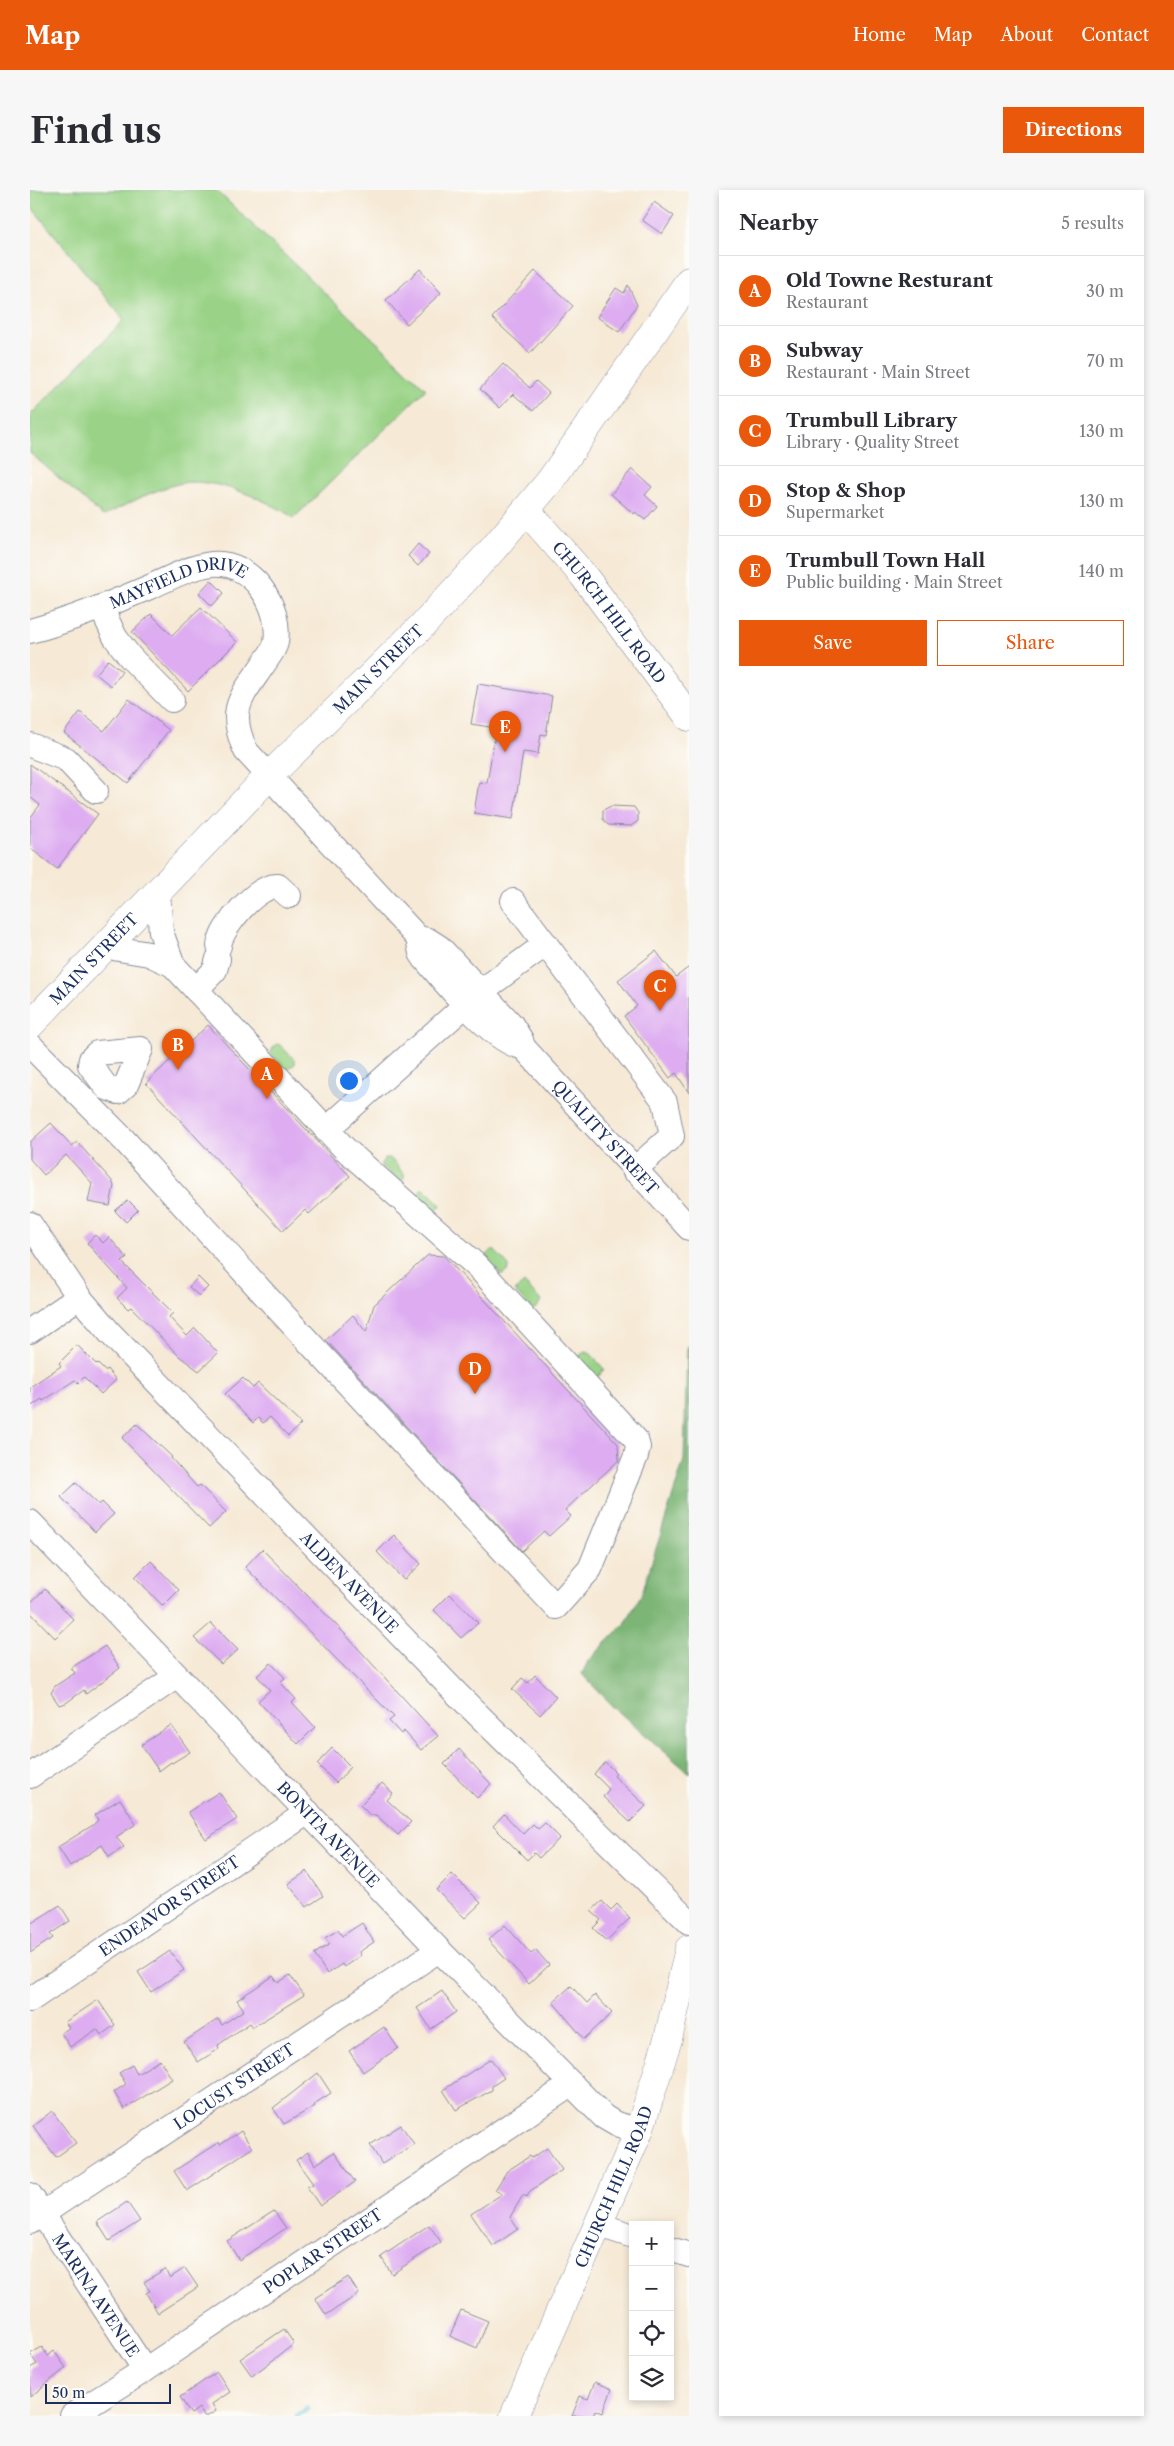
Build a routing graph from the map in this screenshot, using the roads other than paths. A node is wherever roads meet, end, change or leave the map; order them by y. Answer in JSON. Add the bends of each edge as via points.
{"nodes":[{"id":1,"x":687,"y":287,"type":"edge"},
{"id":2,"x":526,"y":510,"type":"junction"},
{"id":3,"x":101,"y":606,"type":"junction"},
{"id":4,"x":30,"y":631,"type":"edge"},
{"id":5,"x":172,"y":700,"type":"dead end"},
{"id":6,"x":689,"y":718,"type":"edge"},
{"id":7,"x":30,"y":745,"type":"edge"},
{"id":8,"x":268,"y":777,"type":"junction"},
{"id":9,"x":96,"y":790,"type":"dead end"},
{"id":10,"x":158,"y":894,"type":"junction"},
{"id":11,"x":289,"y":896,"type":"dead end"},
{"id":12,"x":514,"y":901,"type":"dead end"},
{"id":13,"x":546,"y":944,"type":"junction"},
{"id":14,"x":107,"y":947,"type":"junction"},
{"id":15,"x":173,"y":965,"type":"junction"},
{"id":16,"x":196,"y":990,"type":"junction"},
{"id":17,"x":473,"y":998,"type":"junction"},
{"id":18,"x":30,"y":1025,"type":"edge"},
{"id":19,"x":30,"y":1045,"type":"edge"},
{"id":20,"x":326,"y":1130,"type":"junction"},
{"id":21,"x":634,"y":1170,"type":"junction"},
{"id":22,"x":30,"y":1224,"type":"edge"},
{"id":23,"x":689,"y":1228,"type":"edge"},
{"id":24,"x":78,"y":1297,"type":"junction"},
{"id":25,"x":30,"y":1331,"type":"edge"},
{"id":26,"x":30,"y":1522,"type":"edge"},
{"id":27,"x":39,"y":1548,"type":"edge"},
{"id":28,"x":177,"y":1676,"type":"junction"},
{"id":29,"x":30,"y":1776,"type":"edge"},
{"id":30,"x":308,"y":1812,"type":"junction"},
{"id":31,"x":689,"y":1922,"type":"edge"},
{"id":32,"x":689,"y":1949,"type":"edge"},
{"id":33,"x":439,"y":1950,"type":"junction"},
{"id":34,"x":30,"y":2000,"type":"edge"},
{"id":35,"x":572,"y":2084,"type":"junction"},
{"id":36,"x":639,"y":2131,"type":"junction"},
{"id":37,"x":34,"y":2210,"type":"edge"},
{"id":38,"x":599,"y":2225,"type":"junction"},
{"id":39,"x":629,"y":2235,"type":"edge"},
{"id":40,"x":674,"y":2250,"type":"edge"},
{"id":41,"x":689,"y":2255,"type":"edge"},
{"id":42,"x":145,"y":2370,"type":"junction"},
{"id":43,"x":72,"y":2416,"type":"edge"},
{"id":44,"x":514,"y":2416,"type":"edge"}],
"edges":[{"from":1,"to":2,"type":"main road","name":"MAIN STREET"},
{"from":2,"to":6,"type":"main road","name":"CHURCH HILL ROAD","via":[[583,575]]},
{"from":2,"to":8,"type":"main road","name":"MAIN STREET","via":[[458,588]]},
{"from":3,"to":4,"type":"street","name":"MAYFIELD DRIVE"},
{"from":3,"to":5,"type":"street","via":[[115,637],[130,657]]},
{"from":3,"to":8,"type":"street","name":"MAYFIELD DRIVE","via":[[213,564],[230,566],[255,580],[273,610],[276,644],[238,703],[237,732],[246,751]]},
{"from":7,"to":9,"type":"street","via":[[66,759]]},
{"from":8,"to":10,"type":"main road","name":"MAIN STREET"},
{"from":8,"to":17,"type":"street","name":"QUALITY STREET","via":[[418,938],[439,947]]},
{"from":10,"to":14,"type":"main road","name":"MAIN STREET"},
{"from":10,"to":15,"type":"street","via":[[161,932]]},
{"from":11,"to":16,"type":"street","via":[[278,886],[265,888],[232,919],[222,935],[215,970]]},
{"from":12,"to":13,"type":"street"},
{"from":13,"to":17,"type":"street"},
{"from":13,"to":21,"type":"street","via":[[665,1102],[672,1136]]},
{"from":14,"to":15,"type":"street","via":[[149,954]]},
{"from":14,"to":18,"type":"main road","name":"MAIN STREET"},
{"from":15,"to":16,"type":"street"},
{"from":16,"to":20,"type":"street"},
{"from":17,"to":20,"type":"street"},
{"from":17,"to":21,"type":"street","name":"QUALITY STREET","via":[[517,1032],[523,1047]]},
{"from":19,"to":20,"type":"street","via":[[124,1140],[556,1607],[590,1570],[636,1456],[636,1440],[478,1267],[375,1178]]},
{"from":21,"to":23,"type":"street","name":"QUALITY STREET"},
{"from":22,"to":24,"type":"street","name":"ALDEN AVENUE"},
{"from":24,"to":25,"type":"street"},
{"from":24,"to":31,"type":"street","name":"ALDEN AVENUE","via":[[456,1693]]},
{"from":26,"to":27,"type":"street","name":"BONITA AVENUE"},
{"from":27,"to":28,"type":"street","name":"BONITA AVENUE"},
{"from":28,"to":29,"type":"street"},
{"from":28,"to":30,"type":"street","name":"BONITA AVENUE"},
{"from":30,"to":33,"type":"street","name":"BONITA AVENUE"},
{"from":30,"to":34,"type":"street","name":"ENDEAVOR STREET"},
{"from":32,"to":36,"type":"main road","name":"CHURCH HILL ROAD","via":[[668,2039]]},
{"from":33,"to":35,"type":"street","name":"BONITA AVENUE"},
{"from":33,"to":37,"type":"street","name":"LOCUST STREET"},
{"from":35,"to":36,"type":"street","name":"BONITA AVENUE","via":[[604,2117]]},
{"from":35,"to":42,"type":"street","name":"POPLAR STREET"},
{"from":36,"to":38,"type":"main road","name":"CHURCH HILL ROAD"},
{"from":37,"to":42,"type":"street","name":"MARINA AVENUE"},
{"from":38,"to":39,"type":"street"},
{"from":38,"to":44,"type":"main road","name":"CHURCH HILL ROAD"},
{"from":40,"to":41,"type":"street"},
{"from":42,"to":43,"type":"street","name":"POPLAR STREET"}]}
